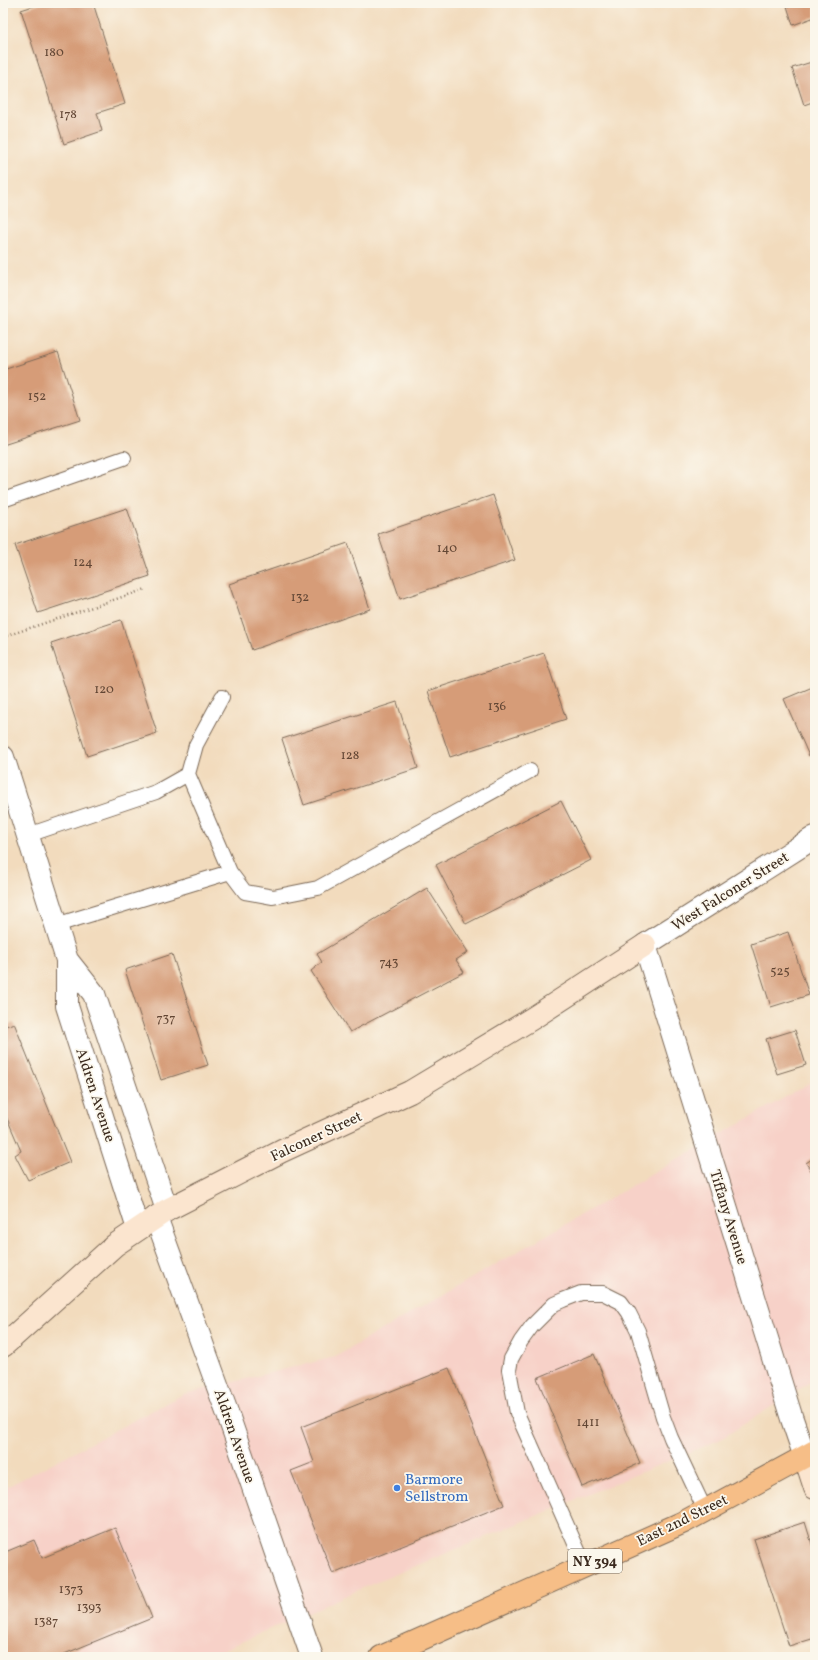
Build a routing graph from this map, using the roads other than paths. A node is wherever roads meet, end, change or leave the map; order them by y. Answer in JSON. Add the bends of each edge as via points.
{"nodes":[{"id":1,"x":124,"y":458,"type":"dead end"},
{"id":2,"x":3,"y":500,"type":"edge"},
{"id":3,"x":222,"y":697,"type":"dead end"},
{"id":4,"x":3,"y":757,"type":"edge"},
{"id":5,"x":530,"y":771,"type":"dead end"},
{"id":6,"x":188,"y":774,"type":"junction"},
{"id":7,"x":28,"y":835,"type":"junction"},
{"id":8,"x":815,"y":837,"type":"edge"},
{"id":9,"x":230,"y":872,"type":"junction"},
{"id":10,"x":56,"y":925,"type":"junction"},
{"id":11,"x":645,"y":945,"type":"junction"},
{"id":12,"x":67,"y":960,"type":"junction"},
{"id":13,"x":162,"y":1213,"type":"junction"},
{"id":14,"x":138,"y":1229,"type":"junction"},
{"id":15,"x":3,"y":1346,"type":"edge"},
{"id":16,"x":810,"y":1454,"type":"edge"},
{"id":17,"x":815,"y":1488,"type":"edge"},
{"id":18,"x":705,"y":1510,"type":"junction"},
{"id":19,"x":585,"y":1566,"type":"junction"},
{"id":20,"x":312,"y":1657,"type":"edge"},
{"id":21,"x":381,"y":1657,"type":"edge"}],
"edges":[{"from":1,"to":2,"type":"lane"},
{"from":3,"to":6,"type":"lane","via":[[196,745]]},
{"from":4,"to":7,"type":"street","name":"Aldren Avenue"},
{"from":5,"to":9,"type":"lane","via":[[318,888],[273,897],[252,894],[245,892]]},
{"from":6,"to":7,"type":"lane","via":[[156,792]]},
{"from":6,"to":9,"type":"lane"},
{"from":7,"to":10,"type":"street","name":"Aldren Avenue"},
{"from":8,"to":11,"type":"street","name":"West Falconer Street"},
{"from":9,"to":10,"type":"lane"},
{"from":10,"to":12,"type":"street","name":"Aldren Avenue"},
{"from":11,"to":13,"type":"street","name":"Falconer Street","via":[[533,1018],[410,1092],[282,1150]]},
{"from":11,"to":16,"type":"street","name":"Tiffany Avenue","via":[[790,1411]]},
{"from":12,"to":13,"type":"street","name":"Aldren Avenue","via":[[94,994]]},
{"from":12,"to":14,"type":"street","name":"Aldren Avenue","via":[[67,1006]]},
{"from":13,"to":14,"type":"street","name":"Falconer Street"},
{"from":13,"to":20,"type":"street","name":"Aldren Avenue","via":[[227,1412]]},
{"from":14,"to":15,"type":"street","name":"Falconer Street","via":[[115,1245]]},
{"from":16,"to":17,"type":"street","name":"Tiffany Avenue"},
{"from":16,"to":18,"type":"main road","name":"East 2nd Street","number":"NY 394"},
{"from":18,"to":19,"type":"main road","name":"East 2nd Street","number":"NY 394"},
{"from":18,"to":19,"type":"lane","via":[[663,1417],[638,1331],[621,1302],[603,1294],[582,1293],[554,1304],[520,1341],[511,1359],[509,1370],[516,1413]]},
{"from":19,"to":21,"type":"main road","name":"East 2nd Street","number":"NY 394"}]}
